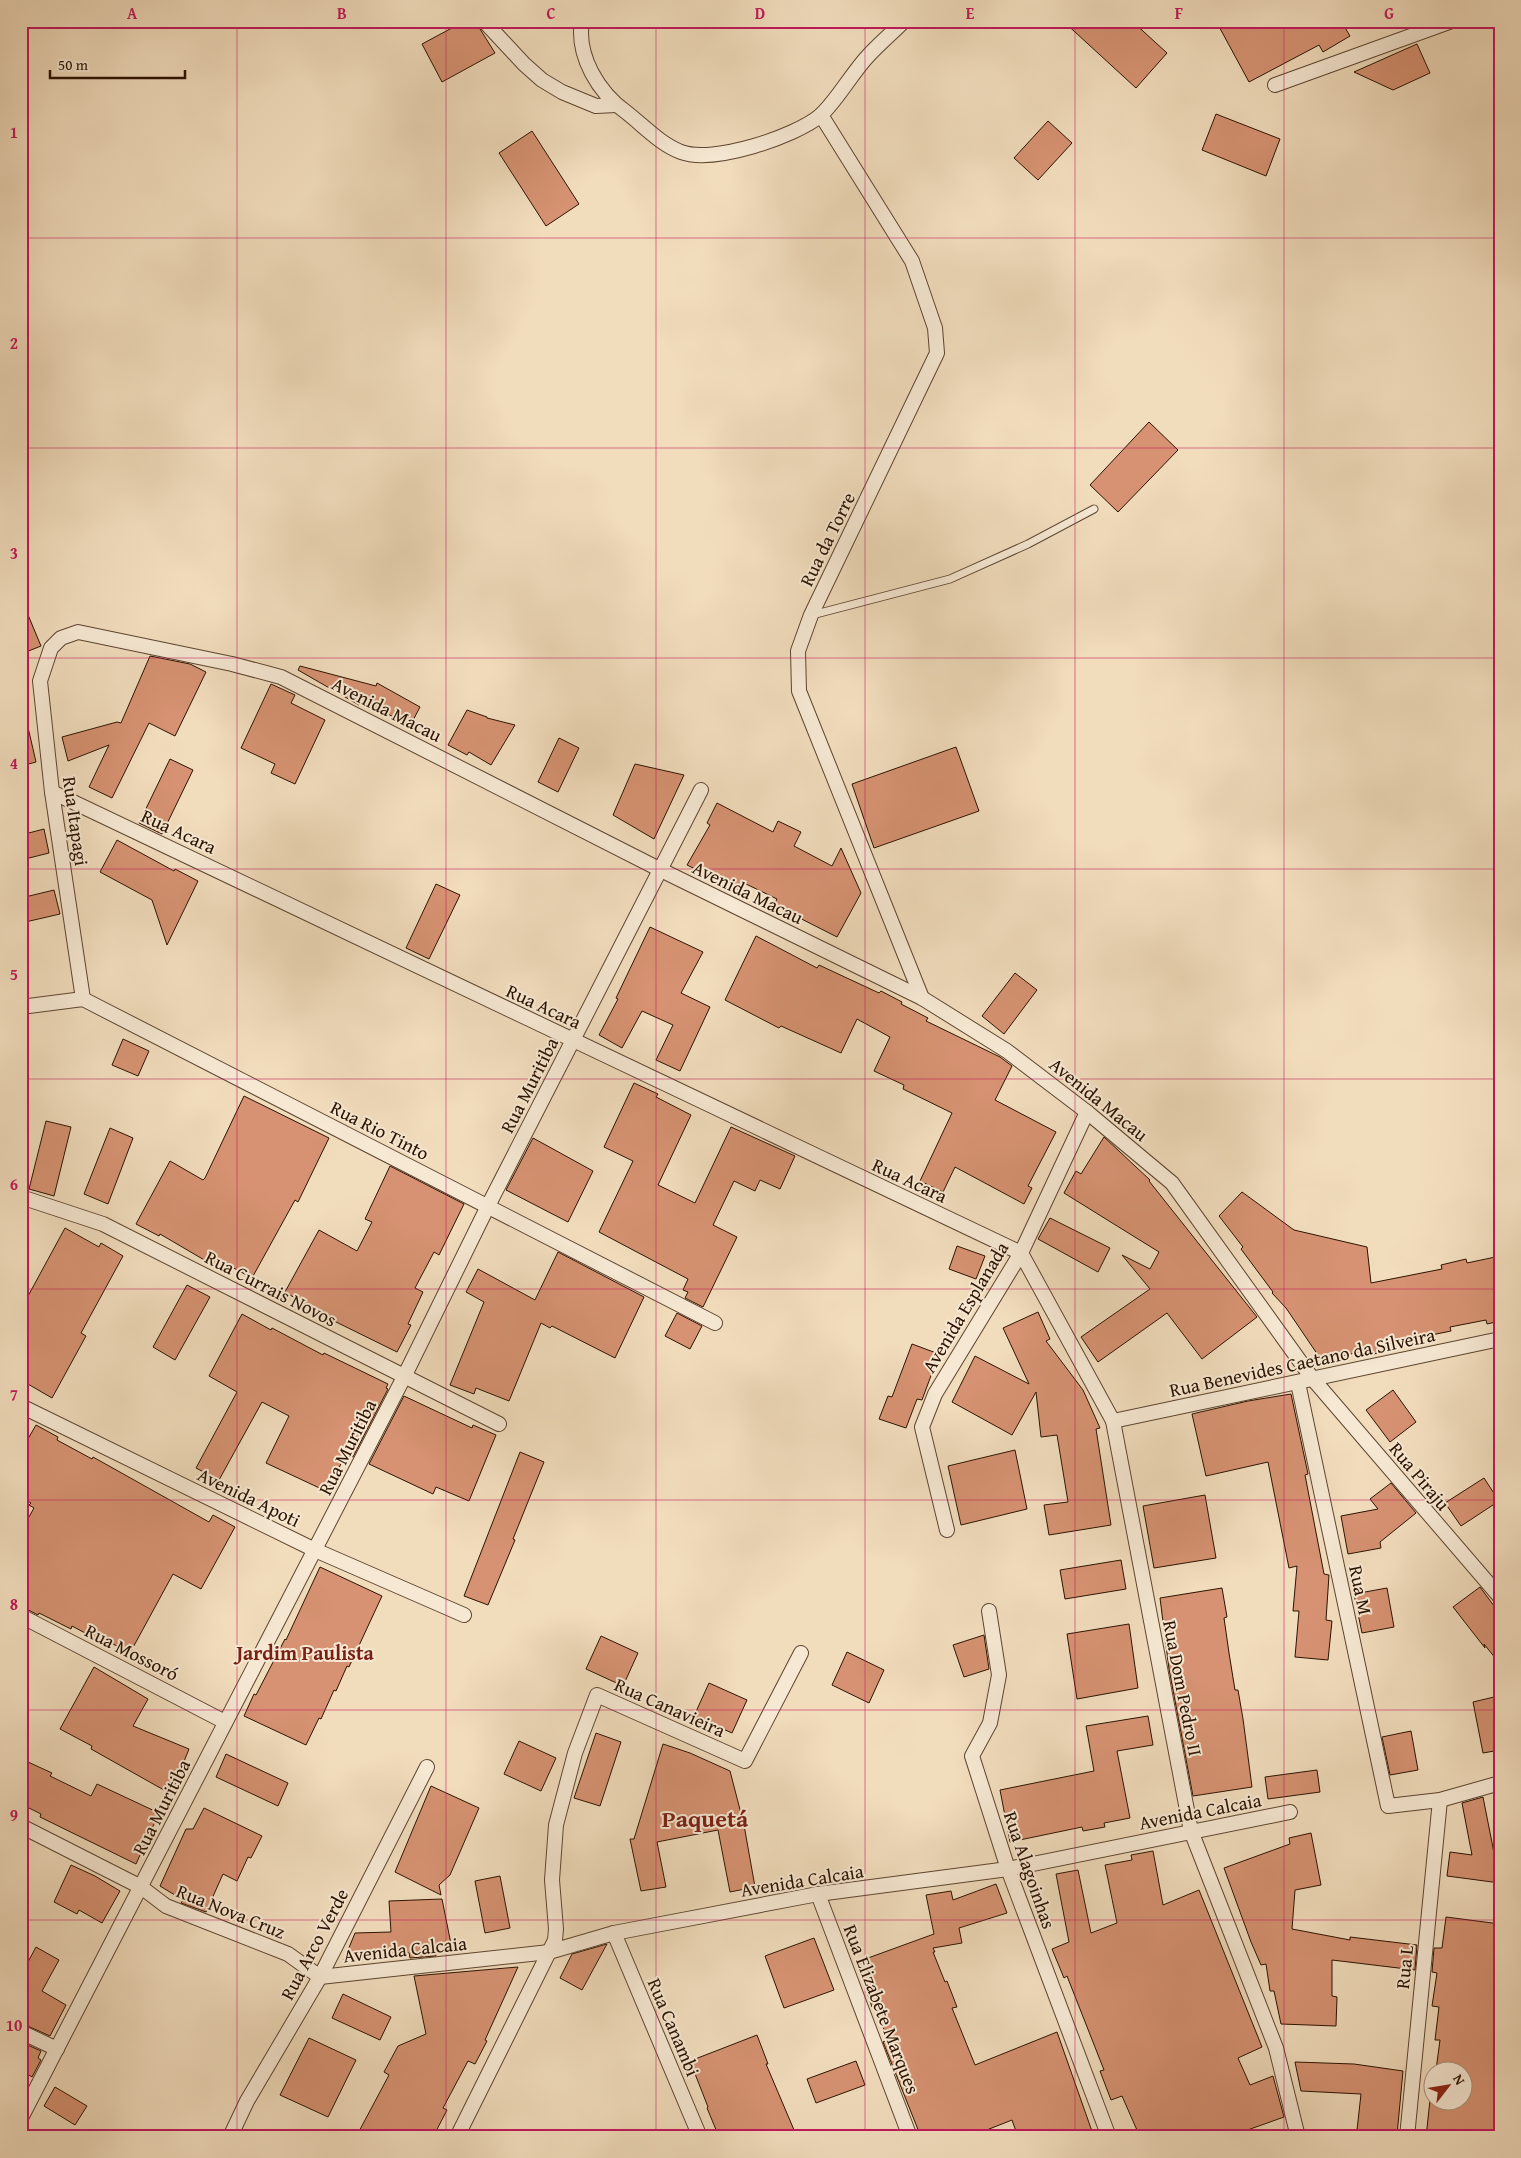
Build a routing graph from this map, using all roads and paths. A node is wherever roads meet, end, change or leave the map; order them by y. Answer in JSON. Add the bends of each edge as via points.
{"nodes":[{"id":1,"x":484,"y":21,"type":"edge"},
{"id":2,"x":582,"y":21,"type":"edge"},
{"id":3,"x":904,"y":21,"type":"edge"},
{"id":4,"x":1452,"y":21,"type":"edge"},
{"id":5,"x":1275,"y":85,"type":"dead end"},
{"id":6,"x":616,"y":105,"type":"junction"},
{"id":7,"x":821,"y":115,"type":"junction"},
{"id":8,"x":1094,"y":510,"type":"dead end"},
{"id":9,"x":811,"y":615,"type":"junction"},
{"id":10,"x":51,"y":648,"type":"joint"},
{"id":11,"x":701,"y":790,"type":"dead end"},
{"id":12,"x":52,"y":792,"type":"junction"},
{"id":13,"x":661,"y":870,"type":"junction"},
{"id":14,"x":922,"y":998,"type":"junction"},
{"id":15,"x":84,"y":999,"type":"junction"},
{"id":16,"x":21,"y":1007,"type":"edge"},
{"id":17,"x":574,"y":1040,"type":"junction"},
{"id":18,"x":1087,"y":1112,"type":"junction"},
{"id":19,"x":21,"y":1197,"type":"edge"},
{"id":20,"x":488,"y":1206,"type":"junction"},
{"id":21,"x":1021,"y":1253,"type":"junction"},
{"id":22,"x":715,"y":1323,"type":"dead end"},
{"id":23,"x":1500,"y":1339,"type":"edge"},
{"id":24,"x":404,"y":1377,"type":"junction"},
{"id":25,"x":1312,"y":1378,"type":"junction"},
{"id":26,"x":1298,"y":1383,"type":"junction"},
{"id":27,"x":21,"y":1406,"type":"edge"},
{"id":28,"x":1113,"y":1421,"type":"junction"},
{"id":29,"x":499,"y":1424,"type":"dead end"},
{"id":30,"x":947,"y":1530,"type":"dead end"},
{"id":31,"x":315,"y":1550,"type":"junction"},
{"id":32,"x":1500,"y":1598,"type":"edge"},
{"id":33,"x":989,"y":1611,"type":"dead end"},
{"id":34,"x":21,"y":1616,"type":"edge"},
{"id":35,"x":464,"y":1616,"type":"dead end"},
{"id":36,"x":801,"y":1653,"type":"dead end"},
{"id":37,"x":225,"y":1722,"type":"junction"},
{"id":38,"x":428,"y":1767,"type":"dead end"},
{"id":39,"x":1500,"y":1783,"type":"edge"},
{"id":40,"x":1440,"y":1800,"type":"junction"},
{"id":41,"x":1290,"y":1812,"type":"dead end"},
{"id":42,"x":21,"y":1826,"type":"edge"},
{"id":43,"x":1191,"y":1831,"type":"junction"},
{"id":44,"x":1008,"y":1870,"type":"junction"},
{"id":45,"x":141,"y":1887,"type":"junction"},
{"id":46,"x":818,"y":1894,"type":"junction"},
{"id":47,"x":614,"y":1933,"type":"junction"},
{"id":48,"x":549,"y":1952,"type":"junction"},
{"id":49,"x":320,"y":1977,"type":"junction"},
{"id":50,"x":21,"y":2032,"type":"edge"},
{"id":51,"x":57,"y":2049,"type":"junction"},
{"id":52,"x":21,"y":2118,"type":"edge"},
{"id":53,"x":700,"y":2135,"type":"edge"},
{"id":54,"x":230,"y":2137,"type":"edge"},
{"id":55,"x":457,"y":2137,"type":"edge"},
{"id":56,"x":685,"y":2137,"type":"edge"},
{"id":57,"x":910,"y":2137,"type":"edge"},
{"id":58,"x":1109,"y":2137,"type":"edge"},
{"id":59,"x":1271,"y":2137,"type":"edge"},
{"id":60,"x":1284,"y":2137,"type":"edge"},
{"id":61,"x":1298,"y":2137,"type":"edge"},
{"id":62,"x":1406,"y":2137,"type":"edge"}],
"edges":[{"from":1,"to":6,"type":"street","via":[[542,80],[596,106]]},
{"from":2,"to":6,"type":"street","via":[[580,34],[584,54],[594,77]]},
{"from":3,"to":7,"type":"street","via":[[868,56]]},
{"from":4,"to":5,"type":"street"},
{"from":6,"to":7,"type":"street","via":[[657,138],[680,152],[694,156],[741,150],[800,128]]},
{"from":7,"to":9,"type":"street","name":"Rua da Torre","via":[[912,261],[935,328],[937,353]]},
{"from":8,"to":9,"type":"lane","via":[[950,579]]},
{"from":9,"to":14,"type":"street","name":"Rua da Torre","via":[[798,651],[799,691]]},
{"from":10,"to":12,"type":"street","name":"Rua Itapagi","via":[[40,681]]},
{"from":10,"to":13,"type":"street","name":"Avenida Macau","via":[[60,638],[78,632],[281,677]]},
{"from":11,"to":13,"type":"street","name":"Rua Muritiba"},
{"from":12,"to":15,"type":"street","name":"Rua Itapagi"},
{"from":12,"to":17,"type":"street","name":"Rua Acara"},
{"from":13,"to":14,"type":"street","name":"Avenida Macau"},
{"from":13,"to":17,"type":"street","name":"Rua Muritiba"},
{"from":14,"to":18,"type":"street","name":"Avenida Macau","via":[[1007,1051]]},
{"from":15,"to":16,"type":"street"},
{"from":15,"to":20,"type":"street","name":"Rua Rio Tinto"},
{"from":17,"to":20,"type":"street","name":"Rua Muritiba"},
{"from":17,"to":21,"type":"street","name":"Rua Acara"},
{"from":18,"to":21,"type":"street","name":"Avenida Esplanada"},
{"from":18,"to":25,"type":"street","name":"Avenida Macau","via":[[1172,1183]]},
{"from":19,"to":24,"type":"street","name":"Rua Currais Novos","via":[[103,1224]]},
{"from":20,"to":22,"type":"street","name":"Rua Rio Tinto"},
{"from":20,"to":24,"type":"street","name":"Rua Muritiba"},
{"from":21,"to":28,"type":"street","name":"Rua Dom Pedro II"},
{"from":21,"to":30,"type":"street","name":"Avenida Esplanada","via":[[935,1394],[922,1427]]},
{"from":23,"to":25,"type":"street","name":"Rua Benevides Caetano da Silveira"},
{"from":24,"to":29,"type":"street","name":"Rua Currais Novos"},
{"from":24,"to":31,"type":"street","name":"Rua Muritiba"},
{"from":25,"to":26,"type":"street","name":"Rua Benevides Caetano da Silveira"},
{"from":25,"to":32,"type":"street","name":"Rua Piraju"},
{"from":26,"to":28,"type":"street","name":"Rua Benevides Caetano da Silveira"},
{"from":26,"to":40,"type":"street","name":"Rua M","via":[[1388,1806]]},
{"from":27,"to":31,"type":"street","name":"Avenida Apoti"},
{"from":28,"to":43,"type":"street","name":"Rua Dom Pedro II"},
{"from":31,"to":35,"type":"street","name":"Avenida Apoti"},
{"from":31,"to":37,"type":"street","name":"Rua Muritiba"},
{"from":33,"to":44,"type":"street","name":"Rua Alagoinhas","via":[[999,1675],[990,1723],[972,1756]]},
{"from":34,"to":37,"type":"street","name":"Rua Mossoró"},
{"from":36,"to":48,"type":"street","name":"Rua Canavieira","via":[[745,1761],[597,1695],[575,1753],[556,1825],[552,1880],[556,1929]]},
{"from":37,"to":45,"type":"street","name":"Rua Muritiba"},
{"from":38,"to":49,"type":"street","name":"Rua Arco Verde"},
{"from":39,"to":40,"type":"street"},
{"from":40,"to":62,"type":"street","name":"Rua L"},
{"from":41,"to":43,"type":"street","name":"Avenida Calcaia"},
{"from":42,"to":45,"type":"street","name":"Rua Nova Cruz"},
{"from":43,"to":44,"type":"street","name":"Avenida Calcaia"},
{"from":43,"to":61,"type":"street","name":"Rua Dom Pedro II","via":[[1276,2048]]},
{"from":44,"to":46,"type":"street","name":"Avenida Calcaia"},
{"from":44,"to":58,"type":"street","name":"Rua Alagoinhas"},
{"from":45,"to":49,"type":"street","name":"Rua Nova Cruz","via":[[179,1912],[288,1954]]},
{"from":45,"to":51,"type":"street","name":"Rua Muritiba"},
{"from":46,"to":47,"type":"street","name":"Avenida Calcaia"},
{"from":46,"to":57,"type":"street","name":"Rua Elizabete Marques"},
{"from":47,"to":48,"type":"street","name":"Avenida Calcaia"},
{"from":47,"to":53,"type":"street","name":"Rua Canambi"},
{"from":48,"to":49,"type":"street","name":"Avenida Calcaia"},
{"from":48,"to":55,"type":"street","name":"Rua Canavieira"},
{"from":49,"to":54,"type":"street","name":"Rua Arco Verde","via":[[247,2101]]},
{"from":50,"to":51,"type":"street"},
{"from":51,"to":52,"type":"street","name":"Rua Muritiba"},
{"from":53,"to":56,"type":"street"},
{"from":59,"to":60,"type":"street"}]}
